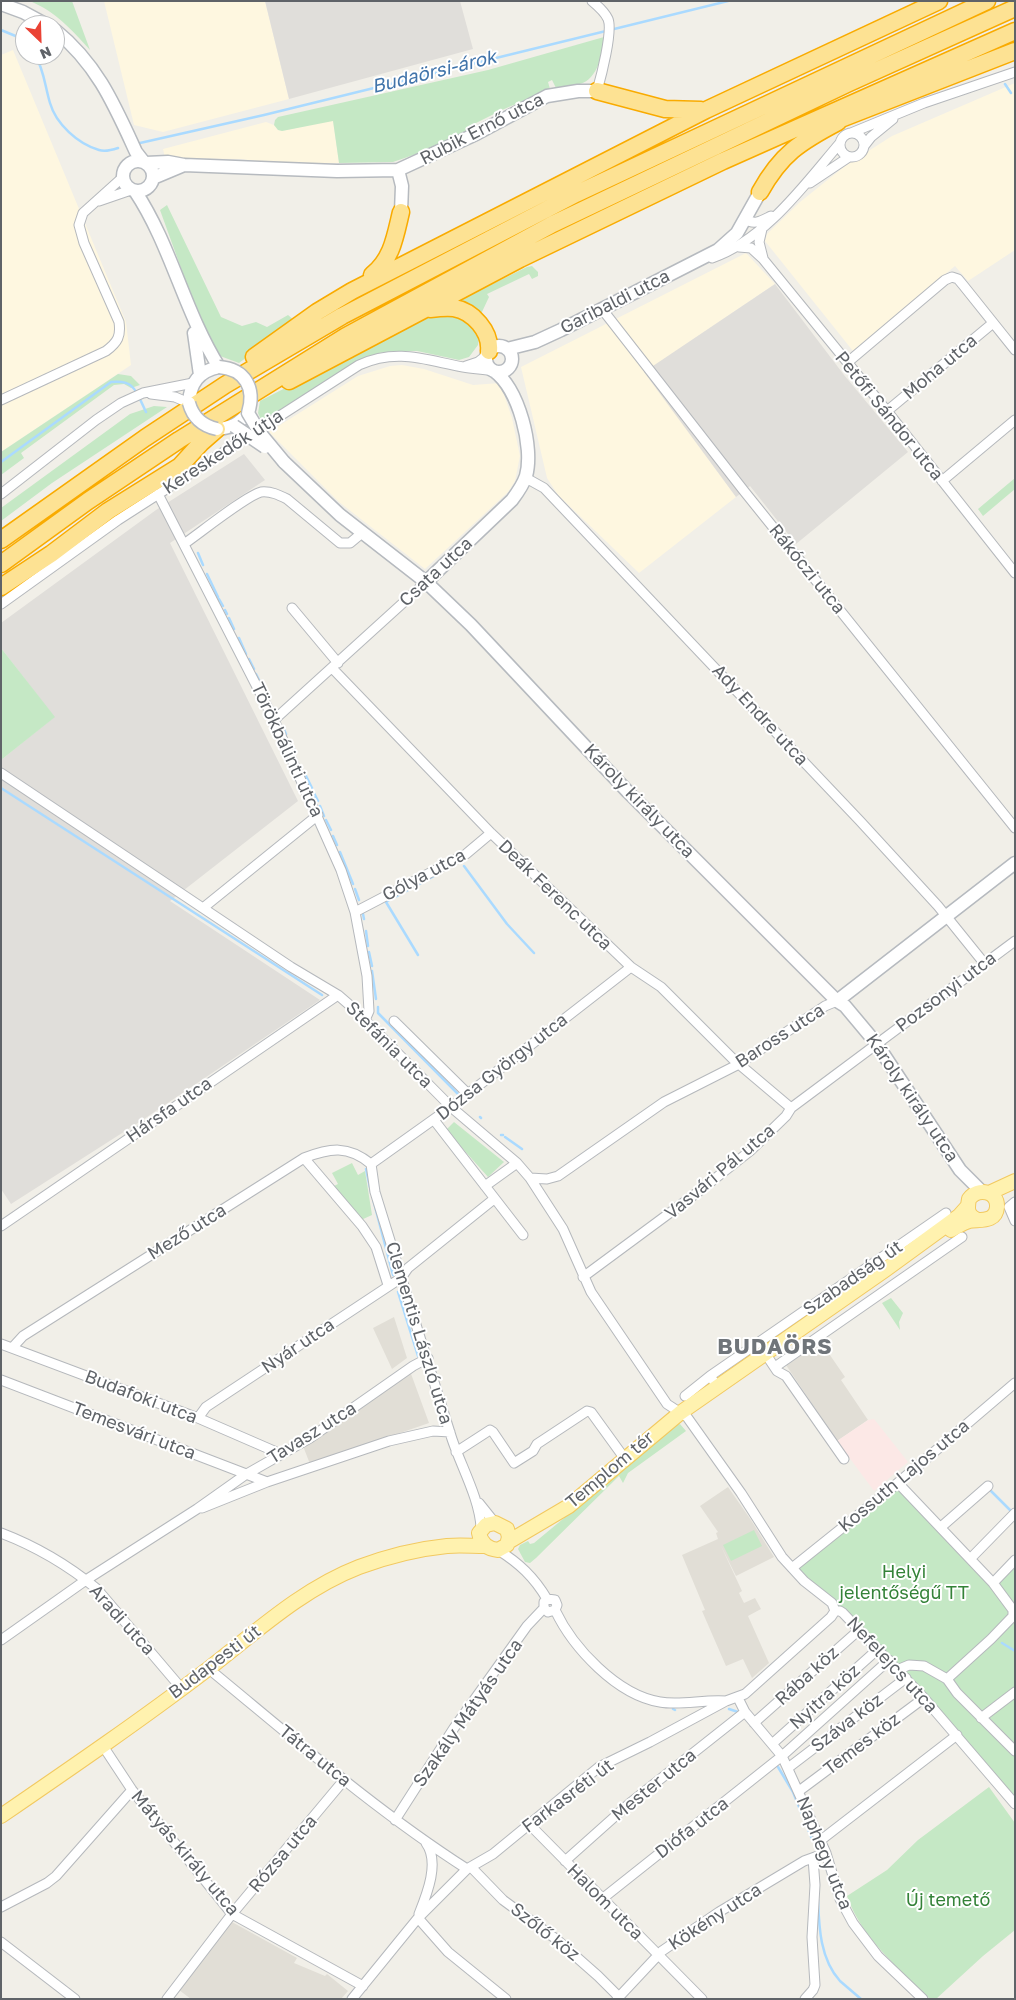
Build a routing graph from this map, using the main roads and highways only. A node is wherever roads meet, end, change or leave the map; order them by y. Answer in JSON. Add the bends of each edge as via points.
{"nodes":[{"id":1,"x":986,"y":1,"type":"edge"},
{"id":2,"x":938,"y":2,"type":"edge"},
{"id":3,"x":1015,"y":8,"type":"edge"},
{"id":4,"x":1015,"y":31,"type":"edge"},
{"id":5,"x":1015,"y":51,"type":"edge"},
{"id":6,"x":1015,"y":55,"type":"edge"},
{"id":7,"x":991,"y":61,"type":"junction"},
{"id":8,"x":597,"y":92,"type":"road end"},
{"id":9,"x":706,"y":110,"type":"junction"},
{"id":10,"x":849,"y":116,"type":"junction"},
{"id":11,"x":671,"y":187,"type":"junction"},
{"id":12,"x":760,"y":192,"type":"road end"},
{"id":13,"x":401,"y":212,"type":"road end"},
{"id":14,"x":352,"y":291,"type":"junction"},
{"id":15,"x":423,"y":310,"type":"junction"},
{"id":16,"x":488,"y":353,"type":"road end"},
{"id":17,"x":225,"y":385,"type":"junction"},
{"id":18,"x":230,"y":407,"type":"junction"},
{"id":19,"x":217,"y":429,"type":"road end"},
{"id":20,"x":1,"y":540,"type":"edge"},
{"id":21,"x":1,"y":564,"type":"edge"},
{"id":22,"x":1,"y":587,"type":"edge"},
{"id":23,"x":1015,"y":1181,"type":"edge"},
{"id":24,"x":1015,"y":1188,"type":"edge"},
{"id":25,"x":977,"y":1197,"type":"junction"},
{"id":26,"x":1007,"y":1206,"type":"edge"},
{"id":27,"x":978,"y":1220,"type":"junction"},
{"id":28,"x":885,"y":1270,"type":"junction"},
{"id":29,"x":680,"y":1412,"type":"joint"},
{"id":30,"x":495,"y":1537,"type":"joint"},
{"id":31,"x":1,"y":1816,"type":"edge"}],
"edges":[{"from":1,"to":17,"type":"highway","via":[[576,194],[342,316]]},
{"from":2,"to":9,"type":"highway"},
{"from":3,"to":18,"type":"highway","via":[[553,224],[346,336]]},
{"from":4,"to":11,"type":"highway","via":[[723,160]]},
{"from":5,"to":7,"type":"highway"},
{"from":6,"to":7,"type":"highway"},
{"from":7,"to":10,"type":"highway"},
{"from":8,"to":9,"type":"highway","via":[[665,109]]},
{"from":9,"to":14,"type":"highway"},
{"from":10,"to":11,"type":"highway"},
{"from":10,"to":12,"type":"highway","via":[[792,150],[781,160]]},
{"from":11,"to":15,"type":"highway","via":[[520,259]]},
{"from":13,"to":14,"type":"highway","via":[[388,258],[381,268]]},
{"from":14,"to":17,"type":"highway","via":[[248,361]]},
{"from":15,"to":16,"type":"highway","via":[[455,308],[463,311],[483,329],[489,340]]},
{"from":15,"to":18,"type":"highway","via":[[308,372]]},
{"from":17,"to":20,"type":"highway"},
{"from":18,"to":21,"type":"highway","via":[[88,501]]},
{"from":19,"to":22,"type":"highway","via":[[180,466],[108,511]]},
{"from":23,"to":25,"type":"main road","name":"Szabadság út"},
{"from":24,"to":26,"type":"main road","via":[[1007,1195]]},
{"from":25,"to":26,"type":"main road","via":[[995,1199]]},
{"from":25,"to":27,"type":"main road","via":[[969,1214]]},
{"from":25,"to":28,"type":"main road","name":"Szabadság út","via":[[959,1216]]},
{"from":26,"to":27,"type":"main road","name":"Szabadság út","via":[[984,1221]]},
{"from":27,"to":28,"type":"main road","name":"Szabadság út","via":[[964,1223]]},
{"from":28,"to":29,"type":"main road","name":"Szabadság út","via":[[765,1353],[713,1381]]},
{"from":29,"to":30,"type":"main road","name":"Templom tér","via":[[568,1506],[539,1525]]},
{"from":30,"to":31,"type":"main road","name":"Budapesti út","via":[[376,1561],[333,1579],[295,1602],[103,1746]]}]}
